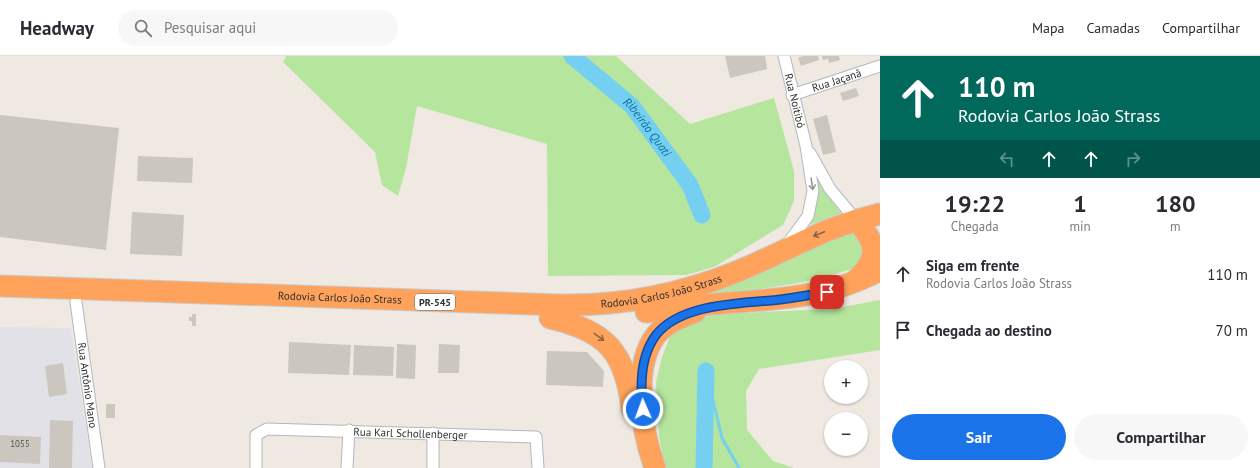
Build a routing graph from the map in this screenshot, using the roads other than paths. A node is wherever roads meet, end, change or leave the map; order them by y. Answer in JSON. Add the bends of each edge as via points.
{"nodes":[{"id":1,"x":784,"y":56,"type":"edge"},
{"id":2,"x":880,"y":66,"type":"edge"},
{"id":3,"x":792,"y":95,"type":"junction"},
{"id":4,"x":806,"y":146,"type":"junction"},
{"id":5,"x":880,"y":214,"type":"edge"},
{"id":6,"x":856,"y":220,"type":"junction"},
{"id":7,"x":780,"y":252,"type":"junction"},
{"id":8,"x":880,"y":270,"type":"edge"},
{"id":9,"x":848,"y":285,"type":"junction"},
{"id":10,"x":0,"y":286,"type":"edge"},
{"id":11,"x":0,"y":299,"type":"edge"},
{"id":12,"x":76,"y":302,"type":"junction"},
{"id":13,"x":728,"y":303,"type":"junction"},
{"id":14,"x":550,"y":318,"type":"junction"},
{"id":15,"x":349,"y":430,"type":"junction"},
{"id":16,"x":433,"y":433,"type":"junction"},
{"id":17,"x":100,"y":468,"type":"edge"},
{"id":18,"x":256,"y":468,"type":"edge"},
{"id":19,"x":347,"y":468,"type":"edge"},
{"id":20,"x":433,"y":468,"type":"edge"},
{"id":21,"x":538,"y":468,"type":"edge"},
{"id":22,"x":645,"y":468,"type":"edge"},
{"id":23,"x":655,"y":468,"type":"edge"}],
"edges":[{"from":1,"to":3,"type":"street","name":"Rua Noitibó"},
{"from":2,"to":3,"type":"street","name":"Rua Jaçanã"},
{"from":3,"to":4,"type":"street","name":"Rua Noitibó"},
{"from":4,"to":6,"type":"street","name":"Rua Noitibó","via":[[830,189]]},
{"from":4,"to":7,"type":"street","name":"Rua Noitibó","one_way":true,"via":[[813,191],[810,209],[803,224]]},
{"from":5,"to":6,"type":"highway","name":"Rodovia Carlos João Strass"},
{"from":6,"to":7,"type":"highway","name":"Rodovia Carlos João Strass","number":"PR-545","one_way":true},
{"from":6,"to":9,"type":"highway","via":[[873,240],[875,251],[867,270]]},
{"from":7,"to":10,"type":"highway","name":"Rodovia Carlos João Strass","number":"PR-545","via":[[691,289],[632,302],[583,306]]},
{"from":8,"to":9,"type":"highway"},
{"from":9,"to":13,"type":"highway","name":"Rodovia Carlos João Strass","number":"PR-545","via":[[808,296]]},
{"from":11,"to":12,"type":"highway","name":"Rodovia Carlos João Strass","number":"PR-545"},
{"from":12,"to":14,"type":"highway","name":"Rodovia Carlos João Strass","number":"PR-545"},
{"from":12,"to":17,"type":"street","name":"Rua Antônio Mano"},
{"from":13,"to":14,"type":"highway","name":"Rodovia Carlos João Strass","number":"PR-545","via":[[593,318]]},
{"from":13,"to":23,"type":"highway","via":[[675,320],[657,334],[648,349],[643,368],[642,398],[647,438]]},
{"from":14,"to":22,"type":"highway","one_way":true,"via":[[572,323],[595,334],[620,360],[628,382],[636,436]]},
{"from":15,"to":16,"type":"street","name":"Rua Karl Schollenberger"},
{"from":15,"to":18,"type":"street","name":"Rua Karl Schollenberger","via":[[267,429],[256,435]]},
{"from":15,"to":19,"type":"street"},
{"from":16,"to":20,"type":"street"},
{"from":16,"to":21,"type":"street","name":"Rua Karl Schollenberger","via":[[536,437]]}]}
